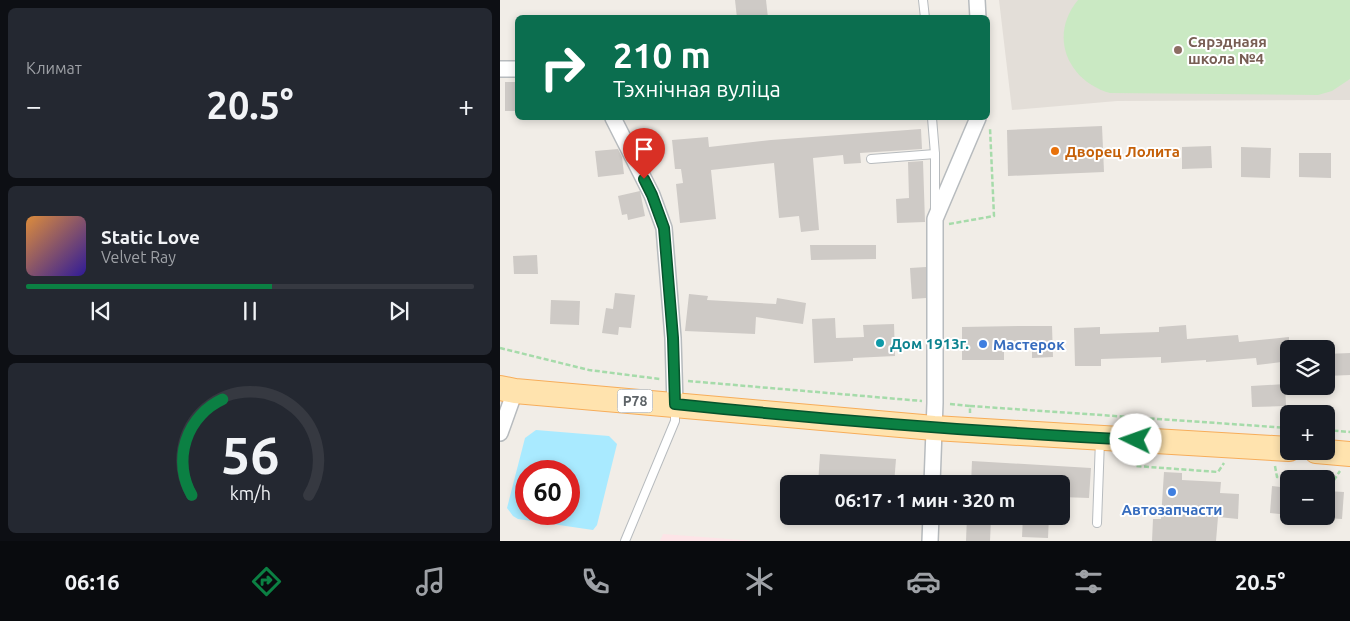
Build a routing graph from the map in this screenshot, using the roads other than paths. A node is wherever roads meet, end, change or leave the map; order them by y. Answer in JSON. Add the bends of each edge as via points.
{"nodes":[{"id":1,"x":923,"y":0,"type":"edge"},
{"id":2,"x":977,"y":0,"type":"edge"},
{"id":3,"x":924,"y":15,"type":"edge"},
{"id":4,"x":978,"y":15,"type":"edge"},
{"id":5,"x":500,"y":69,"type":"edge"},
{"id":6,"x":515,"y":69,"type":"edge"},
{"id":7,"x":614,"y":120,"type":"edge"},
{"id":8,"x":932,"y":120,"type":"edge"},
{"id":9,"x":983,"y":120,"type":"edge"},
{"id":10,"x":935,"y":154,"type":"junction"},
{"id":11,"x":871,"y":159,"type":"dead end"},
{"id":12,"x":941,"y":224,"type":"junction"},
{"id":13,"x":508,"y":389,"type":"edge"},
{"id":14,"x":675,"y":404,"type":"junction"},
{"id":15,"x":934,"y":428,"type":"junction"},
{"id":16,"x":500,"y":433,"type":"edge"},
{"id":17,"x":1100,"y":438,"type":"junction"},
{"id":18,"x":1280,"y":448,"type":"edge"},
{"id":19,"x":932,"y":475,"type":"edge"},
{"id":20,"x":1097,"y":523,"type":"dead end"},
{"id":21,"x":931,"y":525,"type":"edge"},
{"id":22,"x":626,"y":541,"type":"edge"},
{"id":23,"x":930,"y":541,"type":"edge"}],
"edges":[{"from":1,"to":3,"type":"lane"},
{"from":2,"to":4,"type":"street"},
{"from":5,"to":6,"type":"street"},
{"from":7,"to":14,"type":"street","via":[[652,195],[664,228]]},
{"from":8,"to":10,"type":"lane"},
{"from":9,"to":12,"type":"street"},
{"from":10,"to":11,"type":"lane"},
{"from":10,"to":12,"type":"lane"},
{"from":12,"to":15,"type":"street"},
{"from":13,"to":14,"type":"main road","number":"Р78"},
{"from":13,"to":16,"type":"street"},
{"from":14,"to":15,"type":"main road","number":"Р78"},
{"from":14,"to":22,"type":"lane","via":[[675,420]]},
{"from":15,"to":17,"type":"main road","number":"Р78"},
{"from":15,"to":19,"type":"street"},
{"from":17,"to":18,"type":"main road","number":"Р78"},
{"from":17,"to":20,"type":"lane"},
{"from":21,"to":23,"type":"street"}]}
